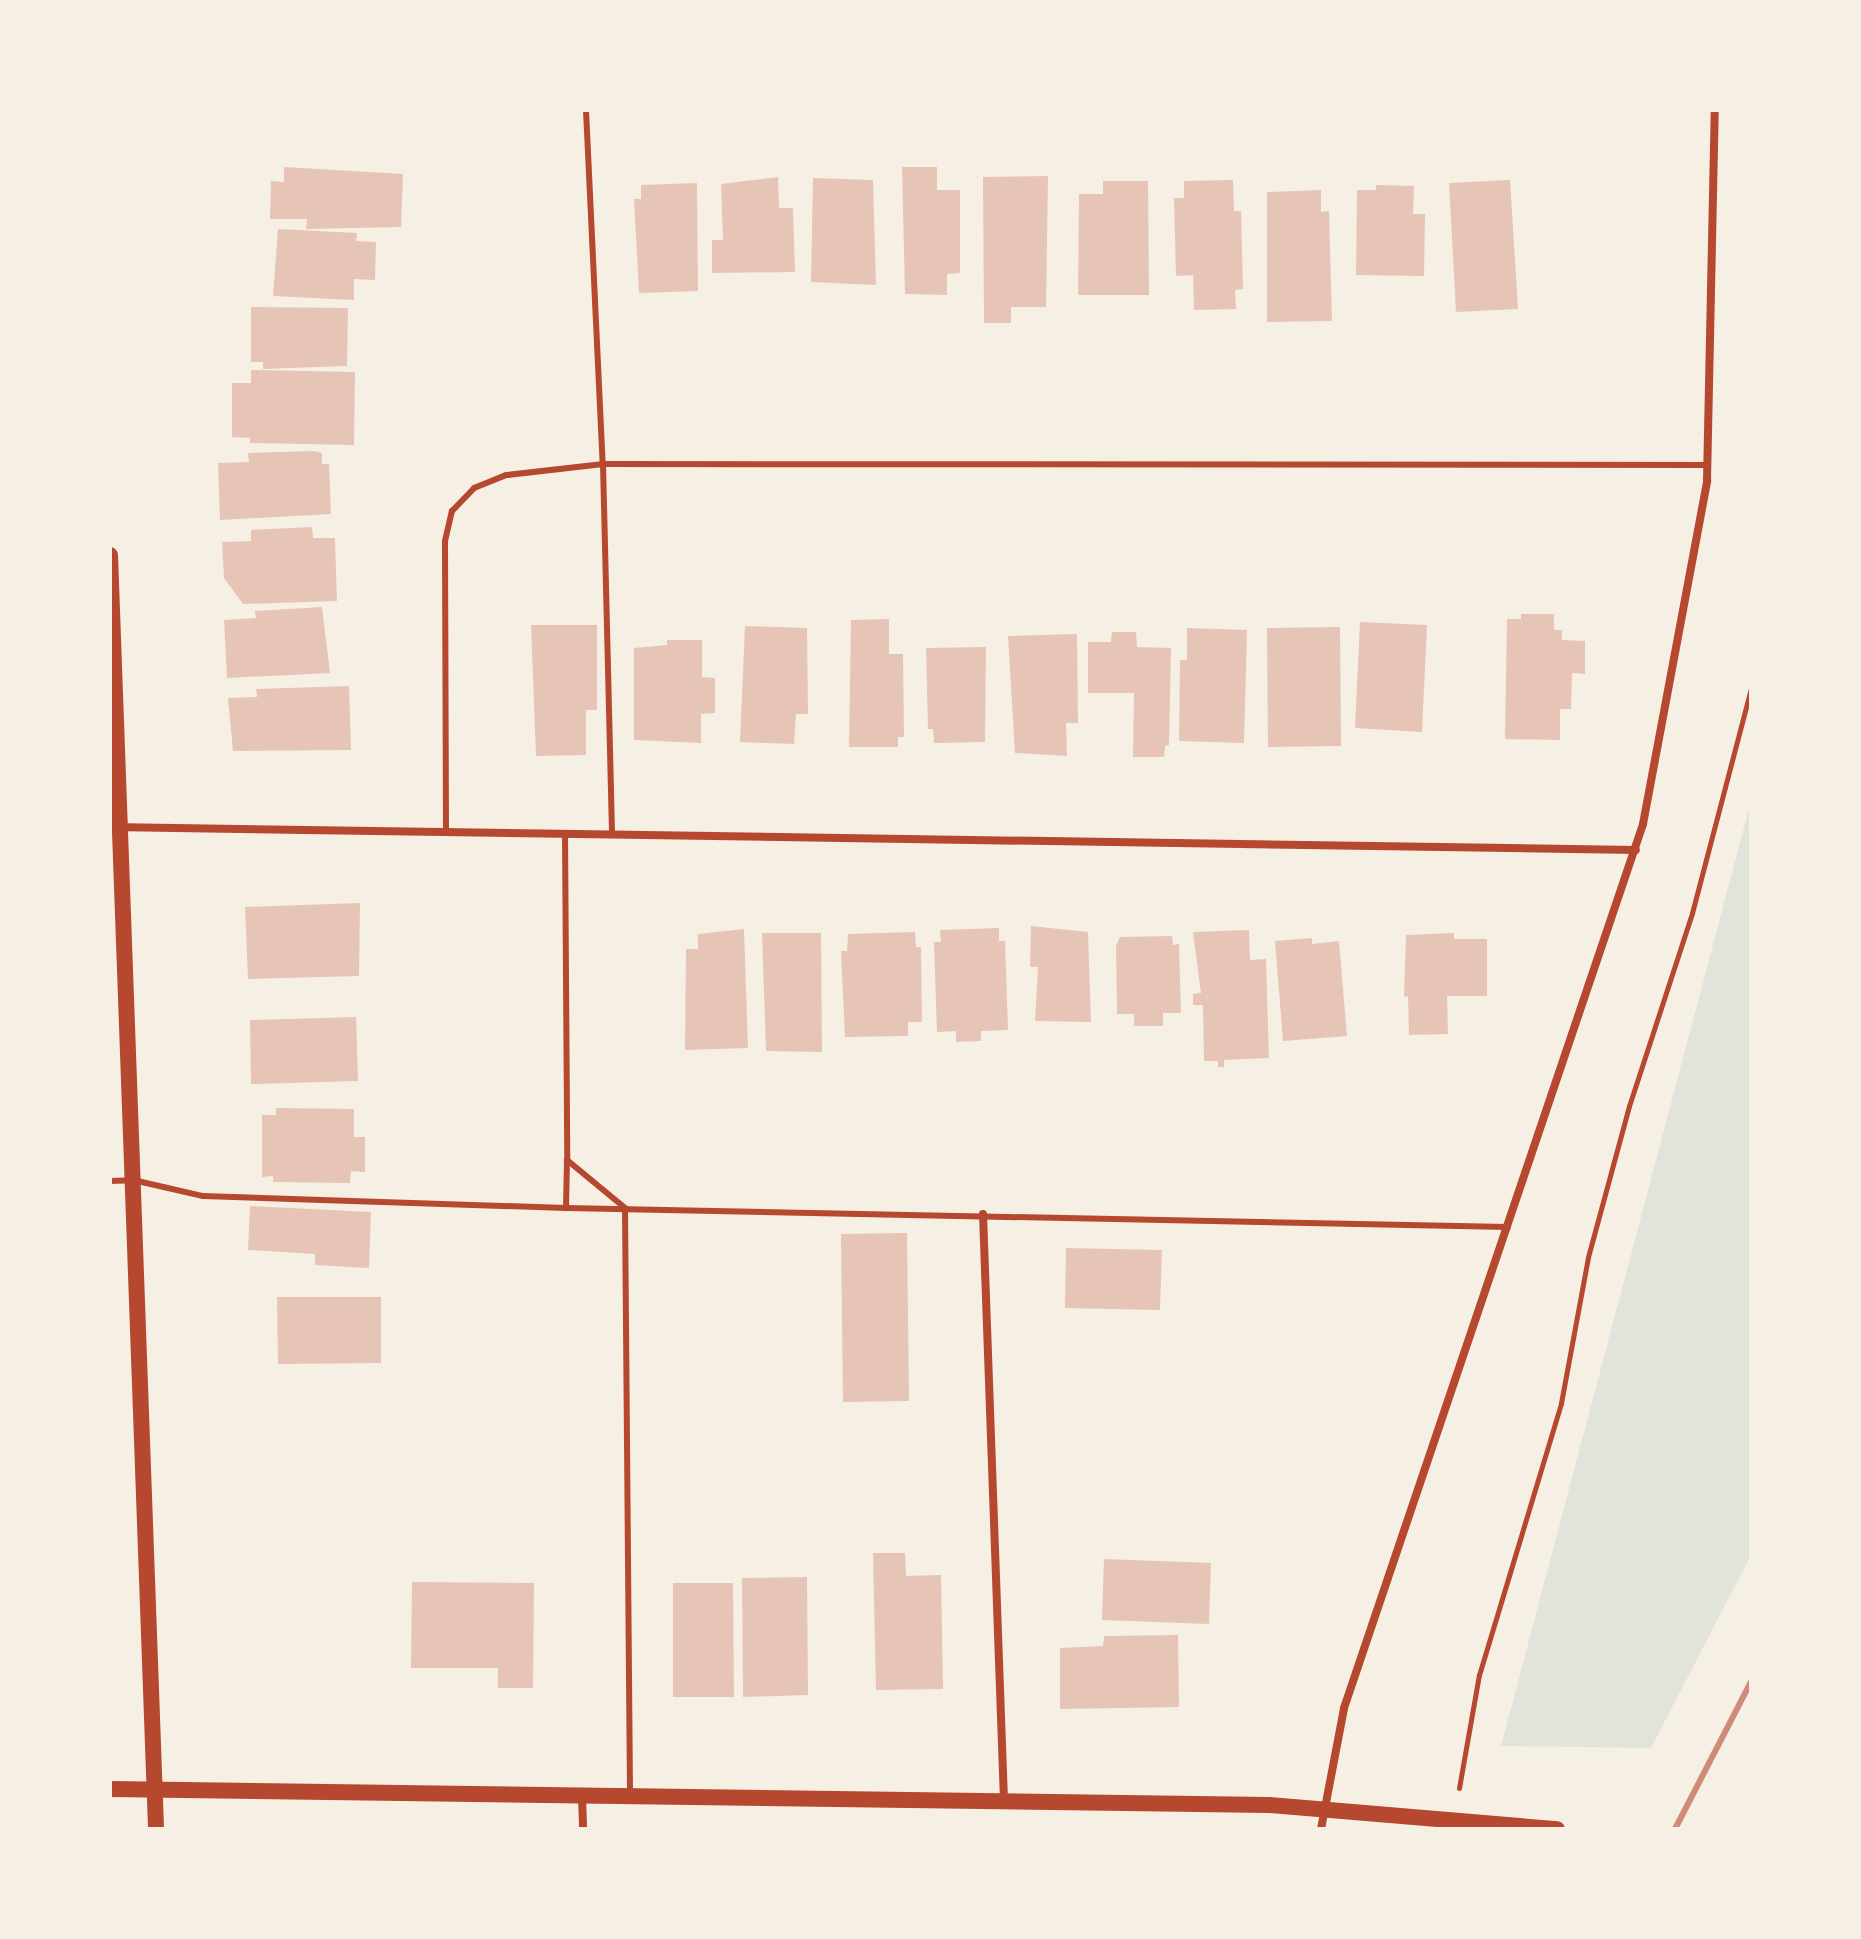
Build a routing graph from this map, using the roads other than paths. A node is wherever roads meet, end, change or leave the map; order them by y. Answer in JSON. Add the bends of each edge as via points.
{"nodes":[{"id":1,"x":586,"y":110,"type":"edge"},
{"id":2,"x":1715,"y":110,"type":"edge"},
{"id":3,"x":603,"y":464,"type":"junction"},
{"id":4,"x":1708,"y":465,"type":"junction"},
{"id":5,"x":110,"y":555,"type":"edge"},
{"id":6,"x":114,"y":827,"type":"edge"},
{"id":7,"x":446,"y":832,"type":"junction"},
{"id":8,"x":565,"y":833,"type":"junction"},
{"id":9,"x":612,"y":834,"type":"junction"},
{"id":10,"x":1636,"y":850,"type":"junction"},
{"id":11,"x":567,"y":1160,"type":"junction"},
{"id":12,"x":133,"y":1180,"type":"junction"},
{"id":13,"x":110,"y":1181,"type":"edge"},
{"id":14,"x":566,"y":1208,"type":"junction"},
{"id":15,"x":625,"y":1208,"type":"junction"},
{"id":16,"x":983,"y":1214,"type":"junction"},
{"id":17,"x":1508,"y":1227,"type":"junction"},
{"id":18,"x":110,"y":1789,"type":"edge"},
{"id":19,"x":154,"y":1790,"type":"junction"},
{"id":20,"x":582,"y":1797,"type":"junction"},
{"id":21,"x":630,"y":1797,"type":"junction"},
{"id":22,"x":1004,"y":1800,"type":"junction"},
{"id":23,"x":1324,"y":1808,"type":"junction"},
{"id":24,"x":156,"y":1829,"type":"edge"},
{"id":25,"x":583,"y":1829,"type":"edge"},
{"id":26,"x":1321,"y":1829,"type":"edge"},
{"id":27,"x":1557,"y":1829,"type":"edge"}],
"edges":[{"from":1,"to":3,"type":"lane"},
{"from":2,"to":4,"type":"street"},
{"from":3,"to":4,"type":"lane"},
{"from":3,"to":7,"type":"lane","via":[[507,475],[474,488],[452,511],[445,541]]},
{"from":3,"to":9,"type":"lane"},
{"from":4,"to":10,"type":"street"},
{"from":5,"to":6,"type":"main road"},
{"from":6,"to":7,"type":"street"},
{"from":6,"to":12,"type":"main road"},
{"from":7,"to":8,"type":"street"},
{"from":8,"to":9,"type":"street"},
{"from":8,"to":11,"type":"lane"},
{"from":9,"to":10,"type":"street"},
{"from":10,"to":17,"type":"street"},
{"from":11,"to":14,"type":"lane"},
{"from":11,"to":15,"type":"lane"},
{"from":12,"to":13,"type":"lane"},
{"from":12,"to":14,"type":"lane","via":[[203,1196]]},
{"from":12,"to":19,"type":"main road"},
{"from":14,"to":15,"type":"lane"},
{"from":15,"to":16,"type":"lane"},
{"from":15,"to":21,"type":"lane"},
{"from":16,"to":17,"type":"lane"},
{"from":16,"to":22,"type":"street"},
{"from":17,"to":23,"type":"street","via":[[1344,1708]]},
{"from":18,"to":19,"type":"main road"},
{"from":19,"to":20,"type":"main road"},
{"from":19,"to":24,"type":"main road"},
{"from":20,"to":21,"type":"main road"},
{"from":20,"to":25,"type":"street"},
{"from":21,"to":22,"type":"main road"},
{"from":22,"to":23,"type":"main road"},
{"from":23,"to":26,"type":"street"},
{"from":23,"to":27,"type":"main road"}]}
